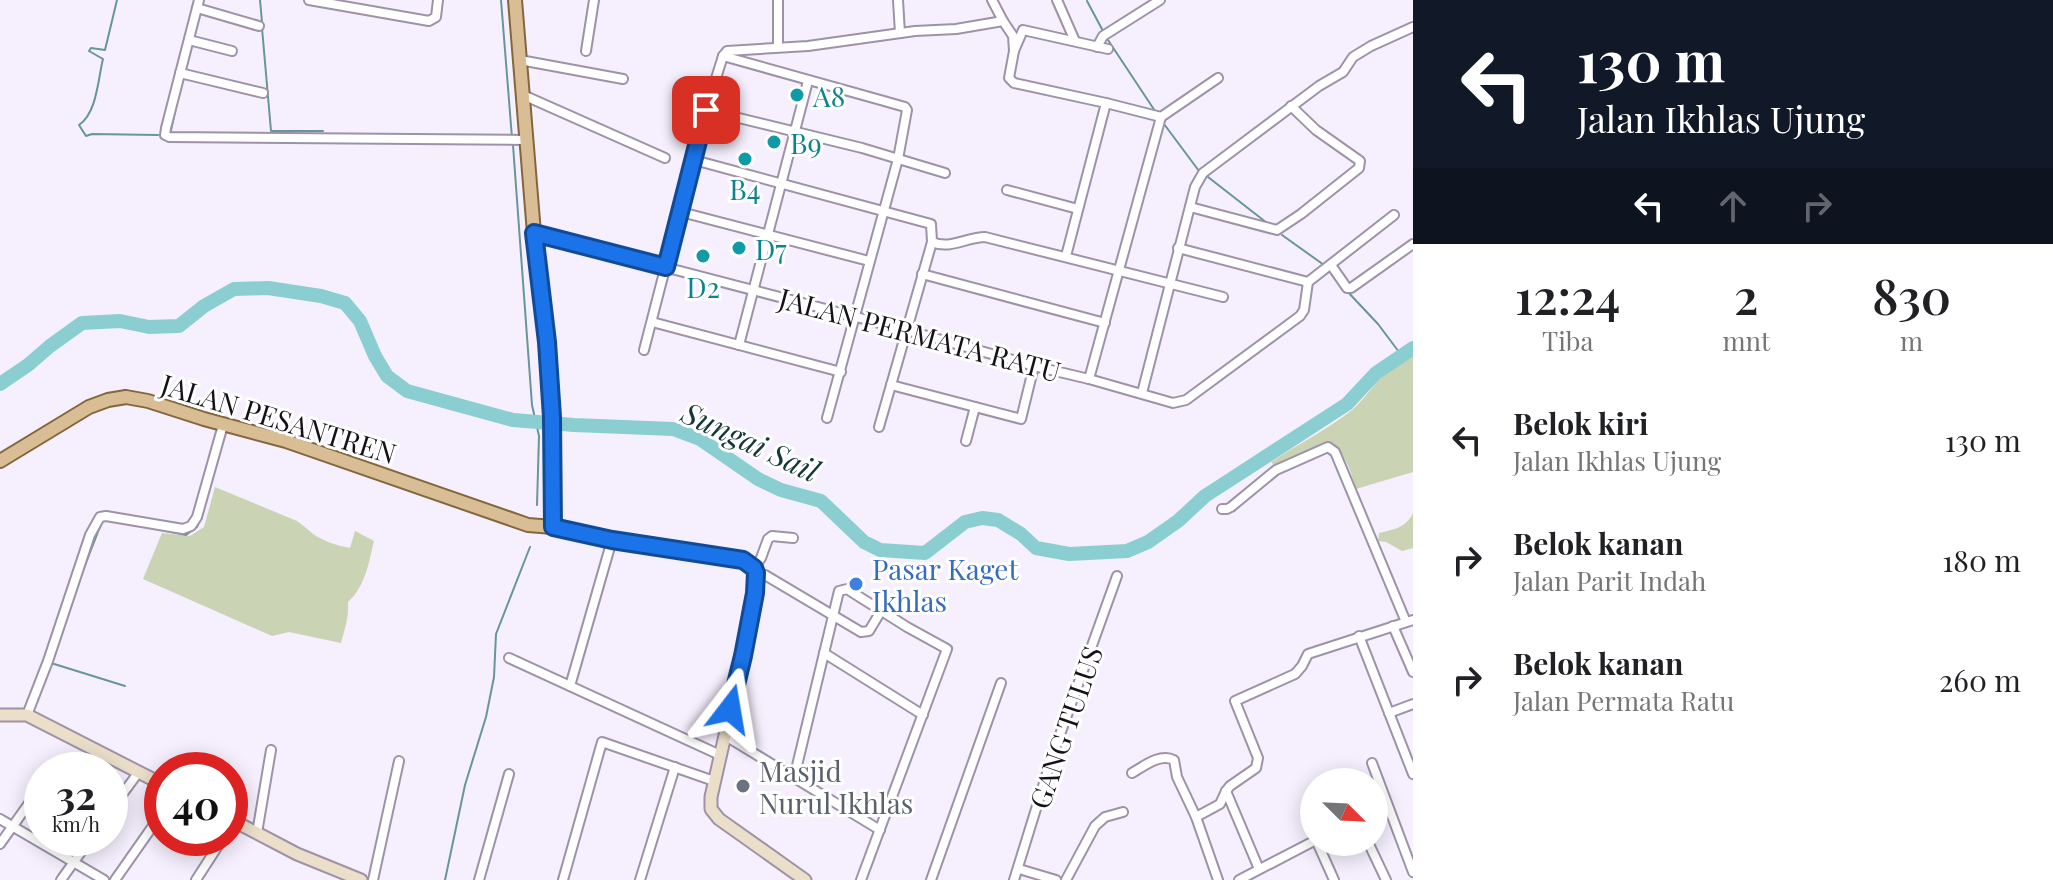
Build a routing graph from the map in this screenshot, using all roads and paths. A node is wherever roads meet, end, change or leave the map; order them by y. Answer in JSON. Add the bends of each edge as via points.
{"nodes":[{"id":1,"x":309,"y":0,"type":"edge"},
{"id":2,"x":438,"y":0,"type":"edge"},
{"id":3,"x":515,"y":0,"type":"edge"},
{"id":4,"x":594,"y":0,"type":"edge"},
{"id":5,"x":778,"y":0,"type":"edge"},
{"id":6,"x":898,"y":0,"type":"edge"},
{"id":7,"x":992,"y":0,"type":"edge"},
{"id":8,"x":1057,"y":0,"type":"edge"},
{"id":9,"x":1160,"y":0,"type":"edge"},
{"id":10,"x":198,"y":4,"type":"edge"},
{"id":11,"x":1003,"y":21,"type":"junction"},
{"id":12,"x":259,"y":26,"type":"dead end"},
{"id":13,"x":1413,"y":27,"type":"edge"},
{"id":14,"x":900,"y":33,"type":"junction"},
{"id":15,"x":189,"y":40,"type":"junction"},
{"id":16,"x":1075,"y":41,"type":"junction"},
{"id":17,"x":778,"y":47,"type":"junction"},
{"id":18,"x":1097,"y":47,"type":"junction"},
{"id":19,"x":1108,"y":49,"type":"dead end"},
{"id":20,"x":232,"y":51,"type":"dead end"},
{"id":21,"x":586,"y":51,"type":"dead end"},
{"id":22,"x":1014,"y":51,"type":"junction"},
{"id":23,"x":723,"y":56,"type":"junction"},
{"id":24,"x":520,"y":60,"type":"junction"},
{"id":25,"x":180,"y":73,"type":"junction"},
{"id":26,"x":1218,"y":78,"type":"dead end"},
{"id":27,"x":623,"y":79,"type":"dead end"},
{"id":28,"x":808,"y":81,"type":"junction"},
{"id":29,"x":263,"y":93,"type":"dead end"},
{"id":30,"x":523,"y":95,"type":"junction"},
{"id":31,"x":1106,"y":103,"type":"junction"},
{"id":32,"x":1291,"y":106,"type":"junction"},
{"id":33,"x":706,"y":110,"type":"junction"},
{"id":34,"x":1161,"y":117,"type":"junction"},
{"id":35,"x":796,"y":132,"type":"junction"},
{"id":36,"x":523,"y":140,"type":"junction"},
{"id":37,"x":665,"y":158,"type":"dead end"},
{"id":38,"x":898,"y":159,"type":"junction"},
{"id":39,"x":694,"y":160,"type":"junction"},
{"id":40,"x":945,"y":173,"type":"dead end"},
{"id":41,"x":782,"y":184,"type":"junction"},
{"id":42,"x":1007,"y":190,"type":"dead end"},
{"id":43,"x":1190,"y":207,"type":"junction"},
{"id":44,"x":1078,"y":209,"type":"junction"},
{"id":45,"x":882,"y":211,"type":"junction"},
{"id":46,"x":681,"y":212,"type":"junction"},
{"id":47,"x":1394,"y":215,"type":"dead end"},
{"id":48,"x":534,"y":233,"type":"junction"},
{"id":49,"x":769,"y":235,"type":"junction"},
{"id":50,"x":932,"y":242,"type":"junction"},
{"id":51,"x":1413,"y":244,"type":"edge"},
{"id":52,"x":1178,"y":248,"type":"junction"},
{"id":53,"x":1066,"y":256,"type":"junction"},
{"id":54,"x":869,"y":261,"type":"junction"},
{"id":55,"x":1331,"y":265,"type":"junction"},
{"id":56,"x":666,"y":267,"type":"junction"},
{"id":57,"x":1119,"y":271,"type":"junction"},
{"id":58,"x":922,"y":274,"type":"junction"},
{"id":59,"x":1308,"y":282,"type":"junction"},
{"id":60,"x":1169,"y":284,"type":"junction"},
{"id":61,"x":755,"y":290,"type":"junction"},
{"id":62,"x":1223,"y":297,"type":"dead end"},
{"id":63,"x":855,"y":317,"type":"junction"},
{"id":64,"x":652,"y":322,"type":"junction"},
{"id":65,"x":1105,"y":323,"type":"junction"},
{"id":66,"x":906,"y":330,"type":"junction"},
{"id":67,"x":739,"y":345,"type":"junction"},
{"id":68,"x":644,"y":350,"type":"dead end"},
{"id":69,"x":1034,"y":366,"type":"junction"},
{"id":70,"x":841,"y":372,"type":"junction"},
{"id":71,"x":1089,"y":379,"type":"junction"},
{"id":72,"x":891,"y":385,"type":"junction"},
{"id":73,"x":1142,"y":393,"type":"junction"},
{"id":74,"x":975,"y":407,"type":"junction"},
{"id":75,"x":827,"y":418,"type":"dead end"},
{"id":76,"x":223,"y":425,"type":"junction"},
{"id":77,"x":879,"y":427,"type":"dead end"},
{"id":78,"x":966,"y":441,"type":"dead end"},
{"id":79,"x":0,"y":461,"type":"edge"},
{"id":80,"x":1222,"y":509,"type":"dead end"},
{"id":81,"x":553,"y":527,"type":"junction"},
{"id":82,"x":793,"y":538,"type":"dead end"},
{"id":83,"x":612,"y":540,"type":"junction"},
{"id":84,"x":755,"y":571,"type":"junction"},
{"id":85,"x":1117,"y":576,"type":"dead end"},
{"id":86,"x":881,"y":611,"type":"junction"},
{"id":87,"x":834,"y":616,"type":"junction"},
{"id":88,"x":1410,"y":621,"type":"edge"},
{"id":89,"x":1393,"y":626,"type":"junction"},
{"id":90,"x":1359,"y":636,"type":"junction"},
{"id":91,"x":824,"y":653,"type":"junction"},
{"id":92,"x":509,"y":658,"type":"dead end"},
{"id":93,"x":1413,"y":672,"type":"edge"},
{"id":94,"x":1001,"y":683,"type":"dead end"},
{"id":95,"x":570,"y":686,"type":"junction"},
{"id":96,"x":1413,"y":704,"type":"edge"},
{"id":97,"x":1389,"y":713,"type":"junction"},
{"id":98,"x":0,"y":715,"type":"edge"},
{"id":99,"x":27,"y":715,"type":"junction"},
{"id":100,"x":923,"y":715,"type":"junction"},
{"id":101,"x":724,"y":735,"type":"junction"},
{"id":102,"x":271,"y":750,"type":"dead end"},
{"id":103,"x":720,"y":755,"type":"junction"},
{"id":104,"x":399,"y":761,"type":"dead end"},
{"id":105,"x":1372,"y":763,"type":"dead end"},
{"id":106,"x":675,"y":767,"type":"junction"},
{"id":107,"x":138,"y":773,"type":"junction"},
{"id":108,"x":1132,"y":773,"type":"dead end"},
{"id":109,"x":509,"y":774,"type":"dead end"},
{"id":110,"x":1413,"y":774,"type":"edge"},
{"id":111,"x":144,"y":776,"type":"edge"},
{"id":112,"x":794,"y":778,"type":"junction"},
{"id":113,"x":714,"y":781,"type":"junction"},
{"id":114,"x":128,"y":787,"type":"edge"},
{"id":115,"x":1226,"y":791,"type":"junction"},
{"id":116,"x":24,"y":809,"type":"edge"},
{"id":117,"x":1123,"y":812,"type":"dead end"},
{"id":118,"x":1196,"y":817,"type":"junction"},
{"id":119,"x":0,"y":819,"type":"edge"},
{"id":120,"x":11,"y":827,"type":"junction"},
{"id":121,"x":248,"y":829,"type":"edge"},
{"id":122,"x":880,"y":830,"type":"junction"},
{"id":123,"x":24,"y":833,"type":"edge"},
{"id":124,"x":257,"y":833,"type":"junction"},
{"id":125,"x":144,"y":839,"type":"edge"},
{"id":126,"x":0,"y":844,"type":"edge"},
{"id":127,"x":1300,"y":849,"type":"edge"},
{"id":128,"x":64,"y":856,"type":"edge"},
{"id":129,"x":78,"y":856,"type":"edge"},
{"id":130,"x":211,"y":856,"type":"edge"},
{"id":131,"x":1322,"y":856,"type":"edge"},
{"id":132,"x":1375,"y":856,"type":"edge"},
{"id":133,"x":73,"y":862,"type":"junction"},
{"id":134,"x":1019,"y":869,"type":"junction"},
{"id":135,"x":1259,"y":869,"type":"junction"},
{"id":136,"x":1413,"y":872,"type":"edge"},
{"id":137,"x":61,"y":880,"type":"edge"},
{"id":138,"x":104,"y":880,"type":"edge"},
{"id":139,"x":115,"y":880,"type":"edge"},
{"id":140,"x":196,"y":880,"type":"edge"},
{"id":141,"x":361,"y":880,"type":"edge"},
{"id":142,"x":373,"y":880,"type":"edge"},
{"id":143,"x":479,"y":880,"type":"edge"},
{"id":144,"x":563,"y":880,"type":"edge"},
{"id":145,"x":640,"y":880,"type":"edge"},
{"id":146,"x":805,"y":880,"type":"edge"},
{"id":147,"x":861,"y":880,"type":"edge"},
{"id":148,"x":931,"y":880,"type":"edge"},
{"id":149,"x":1014,"y":880,"type":"edge"},
{"id":150,"x":1056,"y":880,"type":"edge"},
{"id":151,"x":1066,"y":880,"type":"edge"},
{"id":152,"x":1218,"y":880,"type":"edge"},
{"id":153,"x":1239,"y":880,"type":"edge"},
{"id":154,"x":1334,"y":880,"type":"edge"},
{"id":155,"x":1386,"y":880,"type":"edge"}],
"edges":[{"from":1,"to":2,"type":"street","via":[[429,21],[436,17]]},
{"from":3,"to":24,"type":"main road"},
{"from":4,"to":21,"type":"street"},
{"from":5,"to":17,"type":"street"},
{"from":6,"to":14,"type":"street"},
{"from":7,"to":11,"type":"street"},
{"from":8,"to":16,"type":"street"},
{"from":9,"to":18,"type":"street","via":[[1103,36]]},
{"from":10,"to":12,"type":"street"},
{"from":10,"to":15,"type":"street"},
{"from":11,"to":14,"type":"street"},
{"from":11,"to":22,"type":"street","via":[[1013,36]]},
{"from":13,"to":32,"type":"street","via":[[1362,51],[1343,72]]},
{"from":14,"to":17,"type":"street"},
{"from":15,"to":20,"type":"street"},
{"from":15,"to":25,"type":"street"},
{"from":16,"to":18,"type":"street"},
{"from":16,"to":22,"type":"street","via":[[1023,30]]},
{"from":17,"to":23,"type":"street","via":[[727,51]]},
{"from":18,"to":19,"type":"street"},
{"from":22,"to":31,"type":"street","via":[[1011,82]]},
{"from":23,"to":28,"type":"street"},
{"from":23,"to":33,"type":"street"},
{"from":24,"to":27,"type":"street"},
{"from":24,"to":30,"type":"main road"},
{"from":25,"to":29,"type":"street"},
{"from":25,"to":36,"type":"street","via":[[165,131],[169,137]]},
{"from":26,"to":34,"type":"street"},
{"from":28,"to":35,"type":"street"},
{"from":28,"to":38,"type":"street","via":[[906,107]]},
{"from":30,"to":36,"type":"main road"},
{"from":30,"to":37,"type":"street"},
{"from":31,"to":34,"type":"street"},
{"from":31,"to":44,"type":"street"},
{"from":32,"to":43,"type":"street","via":[[1203,173]]},
{"from":32,"to":43,"type":"street","via":[[1361,166],[1277,230]]},
{"from":33,"to":35,"type":"street"},
{"from":33,"to":39,"type":"street"},
{"from":34,"to":57,"type":"street","name":"JALAN PERMATA RATU"},
{"from":35,"to":38,"type":"street"},
{"from":35,"to":41,"type":"street"},
{"from":36,"to":48,"type":"main road"},
{"from":38,"to":40,"type":"street"},
{"from":38,"to":45,"type":"street"},
{"from":39,"to":41,"type":"street"},
{"from":39,"to":46,"type":"street"},
{"from":41,"to":45,"type":"street"},
{"from":41,"to":49,"type":"street"},
{"from":42,"to":44,"type":"street"},
{"from":43,"to":52,"type":"street"},
{"from":44,"to":53,"type":"street"},
{"from":45,"to":50,"type":"street","via":[[931,224]]},
{"from":45,"to":54,"type":"street"},
{"from":46,"to":49,"type":"street"},
{"from":46,"to":56,"type":"street"},
{"from":47,"to":55,"type":"street"},
{"from":48,"to":56,"type":"street","name":"JALAN PERMATA RATU"},
{"from":48,"to":81,"type":"main road","via":[[547,342]]},
{"from":49,"to":54,"type":"street"},
{"from":49,"to":61,"type":"street"},
{"from":50,"to":53,"type":"street","via":[[944,246],[985,237]]},
{"from":50,"to":58,"type":"street"},
{"from":51,"to":55,"type":"street","via":[[1351,288]]},
{"from":52,"to":59,"type":"street"},
{"from":52,"to":60,"type":"street"},
{"from":53,"to":57,"type":"street"},
{"from":54,"to":63,"type":"street"},
{"from":55,"to":59,"type":"street"},
{"from":56,"to":61,"type":"street","name":"JALAN PERMATA RATU"},
{"from":56,"to":64,"type":"street"},
{"from":57,"to":60,"type":"street"},
{"from":57,"to":65,"type":"street","name":"JALAN PERMATA RATU"},
{"from":58,"to":65,"type":"street"},
{"from":58,"to":66,"type":"street"},
{"from":59,"to":73,"type":"street","via":[[1300,316],[1186,400],[1173,403]]},
{"from":60,"to":62,"type":"street"},
{"from":60,"to":73,"type":"street"},
{"from":61,"to":63,"type":"street","name":"JALAN PERMATA RATU"},
{"from":61,"to":67,"type":"street"},
{"from":63,"to":66,"type":"street","name":"JALAN PERMATA RATU"},
{"from":63,"to":70,"type":"street"},
{"from":64,"to":67,"type":"street"},
{"from":64,"to":68,"type":"street"},
{"from":65,"to":71,"type":"street","name":"JALAN PERMATA RATU"},
{"from":66,"to":69,"type":"street","name":"JALAN PERMATA RATU"},
{"from":66,"to":72,"type":"street"},
{"from":67,"to":70,"type":"street"},
{"from":69,"to":71,"type":"street","name":"JALAN PERMATA RATU"},
{"from":69,"to":74,"type":"street","via":[[1021,419]]},
{"from":70,"to":75,"type":"street"},
{"from":71,"to":73,"type":"street"},
{"from":72,"to":74,"type":"street"},
{"from":72,"to":77,"type":"street"},
{"from":74,"to":78,"type":"street"},
{"from":76,"to":79,"type":"main road","name":"JALAN PESANTREN","via":[[126,397],[76,414]]},
{"from":76,"to":81,"type":"main road","name":"JALAN PESANTREN","via":[[313,450],[528,525]]},
{"from":76,"to":99,"type":"street","via":[[191,526],[106,516],[95,524]]},
{"from":80,"to":88,"type":"street","via":[[1276,470],[1332,448]]},
{"from":81,"to":83,"type":"street"},
{"from":82,"to":84,"type":"street","via":[[768,539]]},
{"from":83,"to":84,"type":"street","via":[[743,560]]},
{"from":83,"to":95,"type":"street"},
{"from":84,"to":87,"type":"street"},
{"from":84,"to":101,"type":"street","via":[[755,593]]},
{"from":85,"to":134,"type":"street","name":"GANG TULUS","via":[[1053,754]]},
{"from":86,"to":87,"type":"street","via":[[865,633]]},
{"from":86,"to":87,"type":"street","via":[[844,589]]},
{"from":86,"to":100,"type":"street","via":[[947,649]]},
{"from":87,"to":91,"type":"street"},
{"from":88,"to":89,"type":"street"},
{"from":89,"to":90,"type":"street"},
{"from":89,"to":93,"type":"street"},
{"from":90,"to":97,"type":"street"},
{"from":90,"to":115,"type":"street","via":[[1308,654],[1295,674],[1235,701],[1258,763]]},
{"from":91,"to":100,"type":"street"},
{"from":91,"to":112,"type":"street"},
{"from":92,"to":95,"type":"street"},
{"from":94,"to":148,"type":"street"},
{"from":95,"to":103,"type":"street"},
{"from":96,"to":97,"type":"street"},
{"from":97,"to":110,"type":"street"},
{"from":98,"to":99,"type":"street"},
{"from":99,"to":107,"type":"street"},
{"from":100,"to":122,"type":"street"},
{"from":101,"to":103,"type":"street"},
{"from":101,"to":112,"type":"street"},
{"from":102,"to":124,"type":"street"},
{"from":103,"to":113,"type":"street"},
{"from":104,"to":142,"type":"street"},
{"from":105,"to":136,"type":"street"},
{"from":106,"to":113,"type":"street"},
{"from":106,"to":144,"type":"street","via":[[602,742]]},
{"from":106,"to":145,"type":"street"},
{"from":107,"to":111,"type":"street"},
{"from":107,"to":114,"type":"street"},
{"from":108,"to":118,"type":"street","via":[[1170,757]]},
{"from":109,"to":143,"type":"street"},
{"from":112,"to":122,"type":"street"},
{"from":113,"to":146,"type":"street","via":[[710,804],[716,816]]},
{"from":115,"to":118,"type":"street","via":[[1217,807]]},
{"from":115,"to":135,"type":"street"},
{"from":116,"to":120,"type":"street"},
{"from":117,"to":151,"type":"street","via":[[1095,826]]},
{"from":118,"to":152,"type":"street"},
{"from":119,"to":120,"type":"street"},
{"from":120,"to":123,"type":"street"},
{"from":120,"to":126,"type":"street"},
{"from":121,"to":124,"type":"street"},
{"from":122,"to":147,"type":"street"},
{"from":124,"to":141,"type":"street"},
{"from":125,"to":139,"type":"street"},
{"from":127,"to":135,"type":"street"},
{"from":128,"to":133,"type":"street"},
{"from":129,"to":133,"type":"street"},
{"from":130,"to":140,"type":"street"},
{"from":131,"to":154,"type":"street"},
{"from":132,"to":155,"type":"street"},
{"from":133,"to":137,"type":"street"},
{"from":133,"to":138,"type":"street"},
{"from":134,"to":149,"type":"street","name":"GANG TULUS"},
{"from":134,"to":150,"type":"street"},
{"from":135,"to":153,"type":"street"}]}
